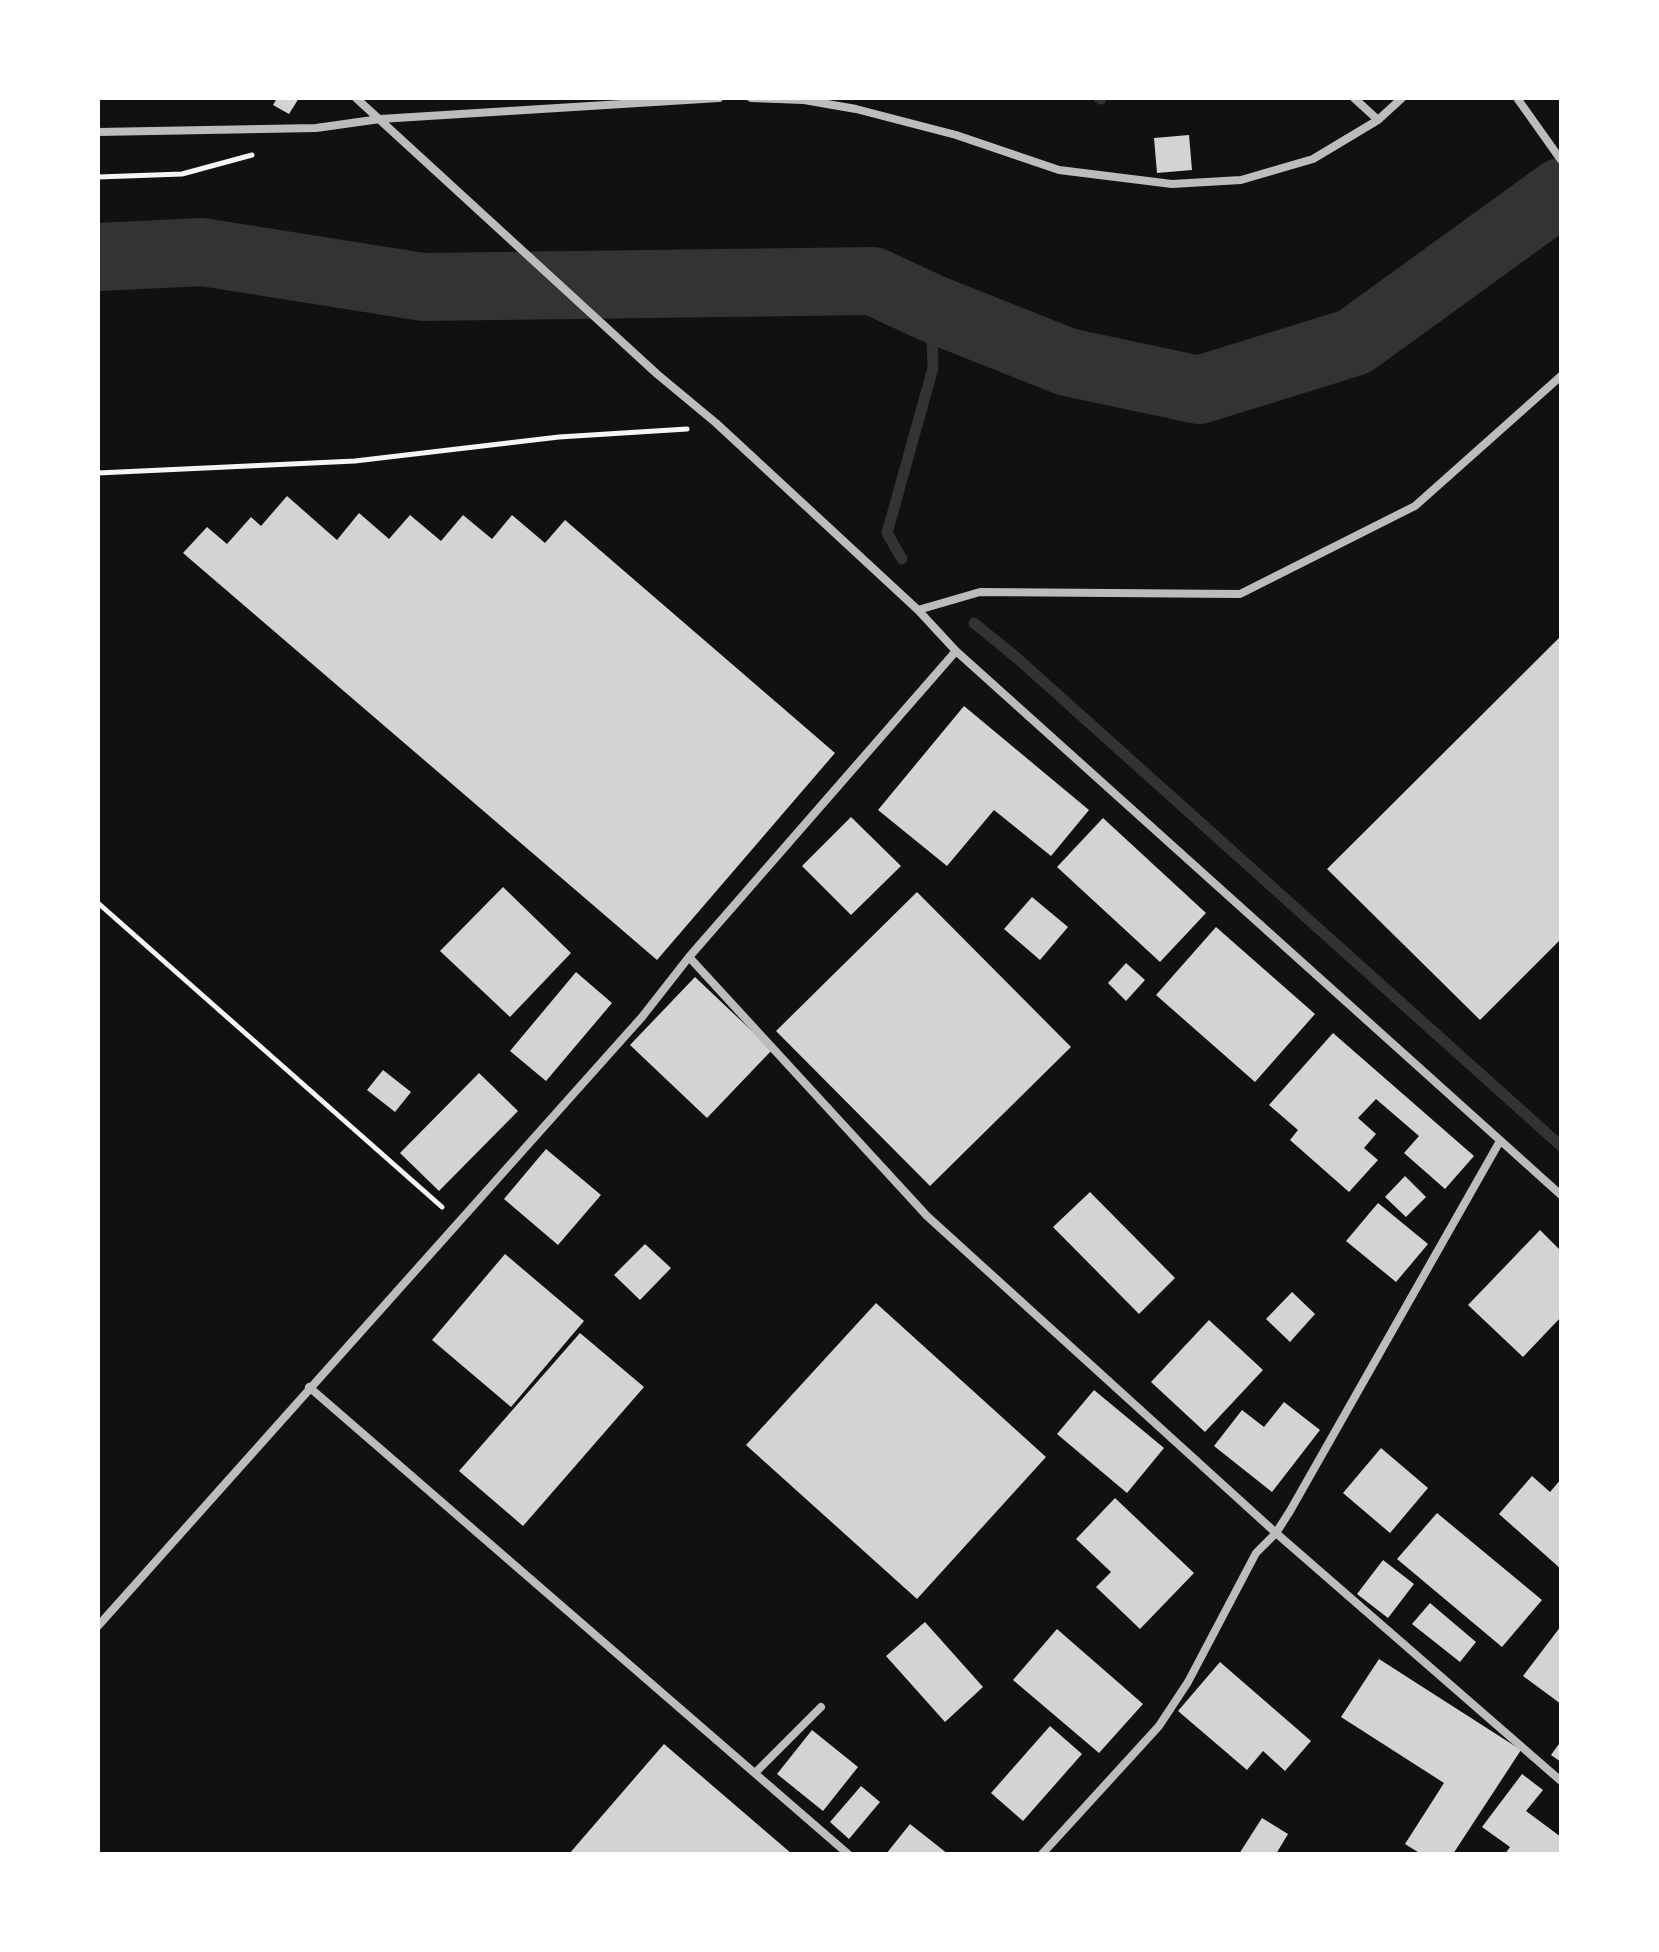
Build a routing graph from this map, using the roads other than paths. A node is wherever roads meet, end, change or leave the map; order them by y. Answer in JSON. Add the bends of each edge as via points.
{"nodes":[{"id":1,"x":356,"y":98,"type":"edge"},
{"id":2,"x":719,"y":98,"type":"edge"},
{"id":3,"x":751,"y":98,"type":"edge"},
{"id":4,"x":1354,"y":98,"type":"edge"},
{"id":5,"x":1402,"y":98,"type":"edge"},
{"id":6,"x":1518,"y":101,"type":"edge"},
{"id":7,"x":380,"y":119,"type":"junction"},
{"id":8,"x":1378,"y":120,"type":"junction"},
{"id":9,"x":98,"y":132,"type":"edge"},
{"id":10,"x":1561,"y":160,"type":"edge"},
{"id":11,"x":1561,"y":376,"type":"edge"},
{"id":12,"x":918,"y":610,"type":"junction"},
{"id":13,"x":956,"y":651,"type":"junction"},
{"id":14,"x":689,"y":957,"type":"junction"},
{"id":15,"x":1500,"y":1141,"type":"junction"},
{"id":16,"x":1561,"y":1195,"type":"edge"},
{"id":17,"x":309,"y":1387,"type":"junction"},
{"id":18,"x":1276,"y":1533,"type":"junction"},
{"id":19,"x":98,"y":1626,"type":"edge"},
{"id":20,"x":821,"y":1707,"type":"dead end"},
{"id":21,"x":755,"y":1773,"type":"junction"},
{"id":22,"x":1561,"y":1781,"type":"edge"},
{"id":23,"x":848,"y":1854,"type":"edge"},
{"id":24,"x":1042,"y":1854,"type":"edge"}],
"edges":[{"from":1,"to":7,"type":"street"},
{"from":2,"to":7,"type":"street"},
{"from":3,"to":8,"type":"street","via":[[856,109],[1059,170],[1172,184],[1241,180],[1313,159]]},
{"from":4,"to":8,"type":"street"},
{"from":5,"to":8,"type":"street"},
{"from":6,"to":10,"type":"street"},
{"from":7,"to":9,"type":"street","via":[[316,128]]},
{"from":7,"to":12,"type":"street"},
{"from":11,"to":12,"type":"street","via":[[1415,506],[1240,594],[980,592]]},
{"from":12,"to":13,"type":"street"},
{"from":13,"to":14,"type":"street"},
{"from":13,"to":15,"type":"street"},
{"from":14,"to":17,"type":"street","via":[[642,1017]]},
{"from":14,"to":18,"type":"street","via":[[927,1216]]},
{"from":15,"to":16,"type":"street"},
{"from":15,"to":18,"type":"street"},
{"from":17,"to":19,"type":"street"},
{"from":17,"to":21,"type":"street"},
{"from":18,"to":22,"type":"street"},
{"from":18,"to":24,"type":"street","via":[[1256,1553],[1159,1726]]},
{"from":20,"to":21,"type":"street"},
{"from":21,"to":23,"type":"street"}]}
